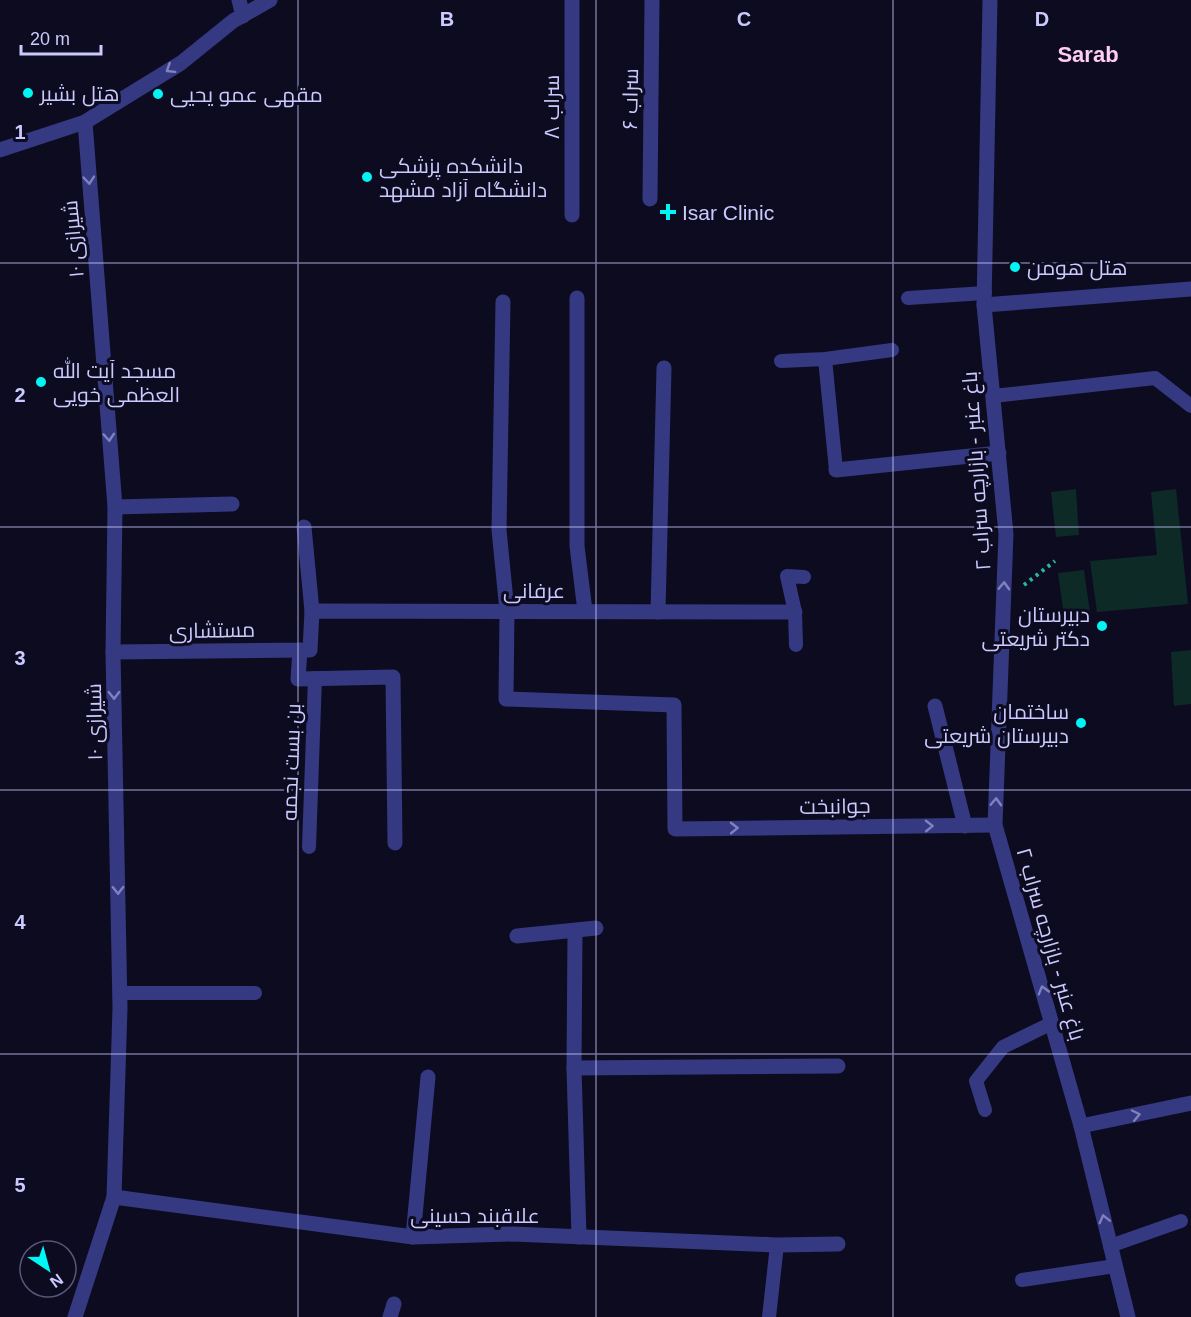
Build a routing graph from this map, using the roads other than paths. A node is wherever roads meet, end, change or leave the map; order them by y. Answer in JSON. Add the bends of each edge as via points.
{"nodes":[{"id":1,"x":239,"y":0,"type":"edge"},
{"id":2,"x":270,"y":0,"type":"edge"},
{"id":3,"x":572,"y":0,"type":"edge"},
{"id":4,"x":652,"y":0,"type":"edge"},
{"id":5,"x":990,"y":0,"type":"edge"},
{"id":6,"x":243,"y":16,"type":"junction"},
{"id":7,"x":85,"y":122,"type":"junction"},
{"id":8,"x":0,"y":150,"type":"edge"},
{"id":9,"x":650,"y":199,"type":"dead end"},
{"id":10,"x":572,"y":215,"type":"dead end"},
{"id":11,"x":1191,"y":289,"type":"edge"},
{"id":12,"x":577,"y":298,"type":"dead end"},
{"id":13,"x":908,"y":298,"type":"dead end"},
{"id":14,"x":985,"y":299,"type":"junction"},
{"id":15,"x":503,"y":302,"type":"dead end"},
{"id":16,"x":892,"y":350,"type":"dead end"},
{"id":17,"x":825,"y":359,"type":"junction"},
{"id":18,"x":781,"y":361,"type":"dead end"},
{"id":19,"x":664,"y":368,"type":"dead end"},
{"id":20,"x":993,"y":396,"type":"junction"},
{"id":21,"x":1191,"y":406,"type":"edge"},
{"id":22,"x":999,"y":453,"type":"junction"},
{"id":23,"x":836,"y":470,"type":"joint"},
{"id":24,"x":232,"y":504,"type":"dead end"},
{"id":25,"x":115,"y":507,"type":"junction"},
{"id":26,"x":304,"y":527,"type":"dead end"},
{"id":27,"x":804,"y":577,"type":"dead end"},
{"id":28,"x":312,"y":610,"type":"junction"},
{"id":29,"x":507,"y":611,"type":"junction"},
{"id":30,"x":585,"y":611,"type":"junction"},
{"id":31,"x":658,"y":612,"type":"junction"},
{"id":32,"x":795,"y":612,"type":"junction"},
{"id":33,"x":796,"y":645,"type":"dead end"},
{"id":34,"x":305,"y":650,"type":"junction"},
{"id":35,"x":113,"y":652,"type":"junction"},
{"id":36,"x":315,"y":678,"type":"junction"},
{"id":37,"x":935,"y":706,"type":"dead end"},
{"id":38,"x":995,"y":825,"type":"junction"},
{"id":39,"x":965,"y":826,"type":"junction"},
{"id":40,"x":395,"y":843,"type":"dead end"},
{"id":41,"x":309,"y":847,"type":"dead end"},
{"id":42,"x":596,"y":927,"type":"dead end"},
{"id":43,"x":575,"y":931,"type":"junction"},
{"id":44,"x":517,"y":936,"type":"dead end"},
{"id":45,"x":120,"y":993,"type":"junction"},
{"id":46,"x":255,"y":993,"type":"dead end"},
{"id":47,"x":1052,"y":1023,"type":"junction"},
{"id":48,"x":838,"y":1066,"type":"dead end"},
{"id":49,"x":574,"y":1068,"type":"junction"},
{"id":50,"x":428,"y":1077,"type":"dead end"},
{"id":51,"x":1191,"y":1103,"type":"edge"},
{"id":52,"x":985,"y":1110,"type":"dead end"},
{"id":53,"x":1082,"y":1126,"type":"junction"},
{"id":54,"x":114,"y":1197,"type":"junction"},
{"id":55,"x":1181,"y":1221,"type":"dead end"},
{"id":56,"x":579,"y":1237,"type":"junction"},
{"id":57,"x":413,"y":1238,"type":"junction"},
{"id":58,"x":838,"y":1244,"type":"dead end"},
{"id":59,"x":777,"y":1245,"type":"junction"},
{"id":60,"x":1110,"y":1246,"type":"junction"},
{"id":61,"x":1115,"y":1266,"type":"junction"},
{"id":62,"x":1022,"y":1280,"type":"dead end"},
{"id":63,"x":75,"y":1317,"type":"edge"},
{"id":64,"x":769,"y":1317,"type":"edge"},
{"id":65,"x":1128,"y":1317,"type":"edge"}],
"edges":[{"from":1,"to":6,"type":"street"},
{"from":2,"to":6,"type":"street"},
{"from":3,"to":10,"type":"street","name":"سراب ۸"},
{"from":4,"to":9,"type":"street","name":"سراب ۶"},
{"from":5,"to":14,"type":"street","name":"باغ عنبر - بازارچه سراب ۲"},
{"from":6,"to":7,"type":"street","one_way":true,"via":[[181,63]]},
{"from":7,"to":8,"type":"street"},
{"from":7,"to":25,"type":"street","name":"شیرازی ۱۰","one_way":true},
{"from":11,"to":14,"type":"street"},
{"from":12,"to":30,"type":"street","via":[[577,546]]},
{"from":13,"to":14,"type":"lane"},
{"from":14,"to":20,"type":"street","name":"باغ عنبر - بازارچه سراب ۲"},
{"from":15,"to":29,"type":"street","via":[[499,530]]},
{"from":16,"to":17,"type":"lane"},
{"from":17,"to":18,"type":"lane"},
{"from":17,"to":23,"type":"lane"},
{"from":19,"to":31,"type":"street"},
{"from":20,"to":21,"type":"lane","via":[[1155,378]]},
{"from":20,"to":22,"type":"street","name":"باغ عنبر - بازارچه سراب ۲"},
{"from":22,"to":23,"type":"street"},
{"from":38,"to":22,"type":"street","name":"باغ عنبر - بازارچه سراب ۲","one_way":true,"via":[[1006,534]]},
{"from":24,"to":25,"type":"street"},
{"from":25,"to":35,"type":"street","name":"شیرازی ۱۰"},
{"from":26,"to":28,"type":"street"},
{"from":27,"to":32,"type":"lane","via":[[787,576]]},
{"from":28,"to":29,"type":"street","name":"عرفانی"},
{"from":28,"to":34,"type":"street"},
{"from":29,"to":30,"type":"street","name":"عرفانی"},
{"from":29,"to":39,"type":"street","name":"جوانبخت","one_way":true,"via":[[506,699],[674,705],[675,829]]},
{"from":30,"to":31,"type":"street","name":"عرفانی"},
{"from":31,"to":32,"type":"street","name":"عرفانی"},
{"from":32,"to":33,"type":"lane"},
{"from":34,"to":35,"type":"street","name":"مستشاری"},
{"from":34,"to":36,"type":"street","via":[[298,679]]},
{"from":35,"to":45,"type":"street","name":"شیرازی ۱۰","one_way":true},
{"from":36,"to":40,"type":"street","via":[[393,677]]},
{"from":36,"to":41,"type":"lane","name":"بن بست نجمه"},
{"from":37,"to":39,"type":"street"},
{"from":38,"to":39,"type":"street","name":"جوانبخت"},
{"from":47,"to":38,"type":"street","name":"باغ عنبر - بازارچه سراب ۲","one_way":true},
{"from":42,"to":43,"type":"street"},
{"from":43,"to":44,"type":"street"},
{"from":43,"to":49,"type":"street"},
{"from":45,"to":46,"type":"lane"},
{"from":45,"to":54,"type":"street","name":"شیرازی ۱۰"},
{"from":47,"to":52,"type":"lane","via":[[1003,1047],[976,1081]]},
{"from":47,"to":53,"type":"street","name":"باغ عنبر - بازارچه سراب ۲"},
{"from":48,"to":49,"type":"street"},
{"from":49,"to":56,"type":"street"},
{"from":50,"to":57,"type":"street"},
{"from":53,"to":51,"type":"street","one_way":true},
{"from":60,"to":53,"type":"street","name":"باغ عنبر - بازارچه سراب ۲","one_way":true},
{"from":54,"to":57,"type":"street","name":"علاقبند حسینی"},
{"from":54,"to":63,"type":"street","name":"شیرازی ۱۰"},
{"from":55,"to":60,"type":"lane"},
{"from":56,"to":57,"type":"street","name":"علاقبند حسینی","via":[[513,1233]]},
{"from":56,"to":59,"type":"street","name":"علاقبند حسینی"},
{"from":58,"to":59,"type":"street","name":"علاقبند حسینی"},
{"from":59,"to":64,"type":"lane"},
{"from":60,"to":61,"type":"street","name":"باغ عنبر - بازارچه سراب ۲"},
{"from":61,"to":62,"type":"lane"},
{"from":61,"to":65,"type":"street","name":"باغ عنبر - بازارچه سراب ۲"}]}
